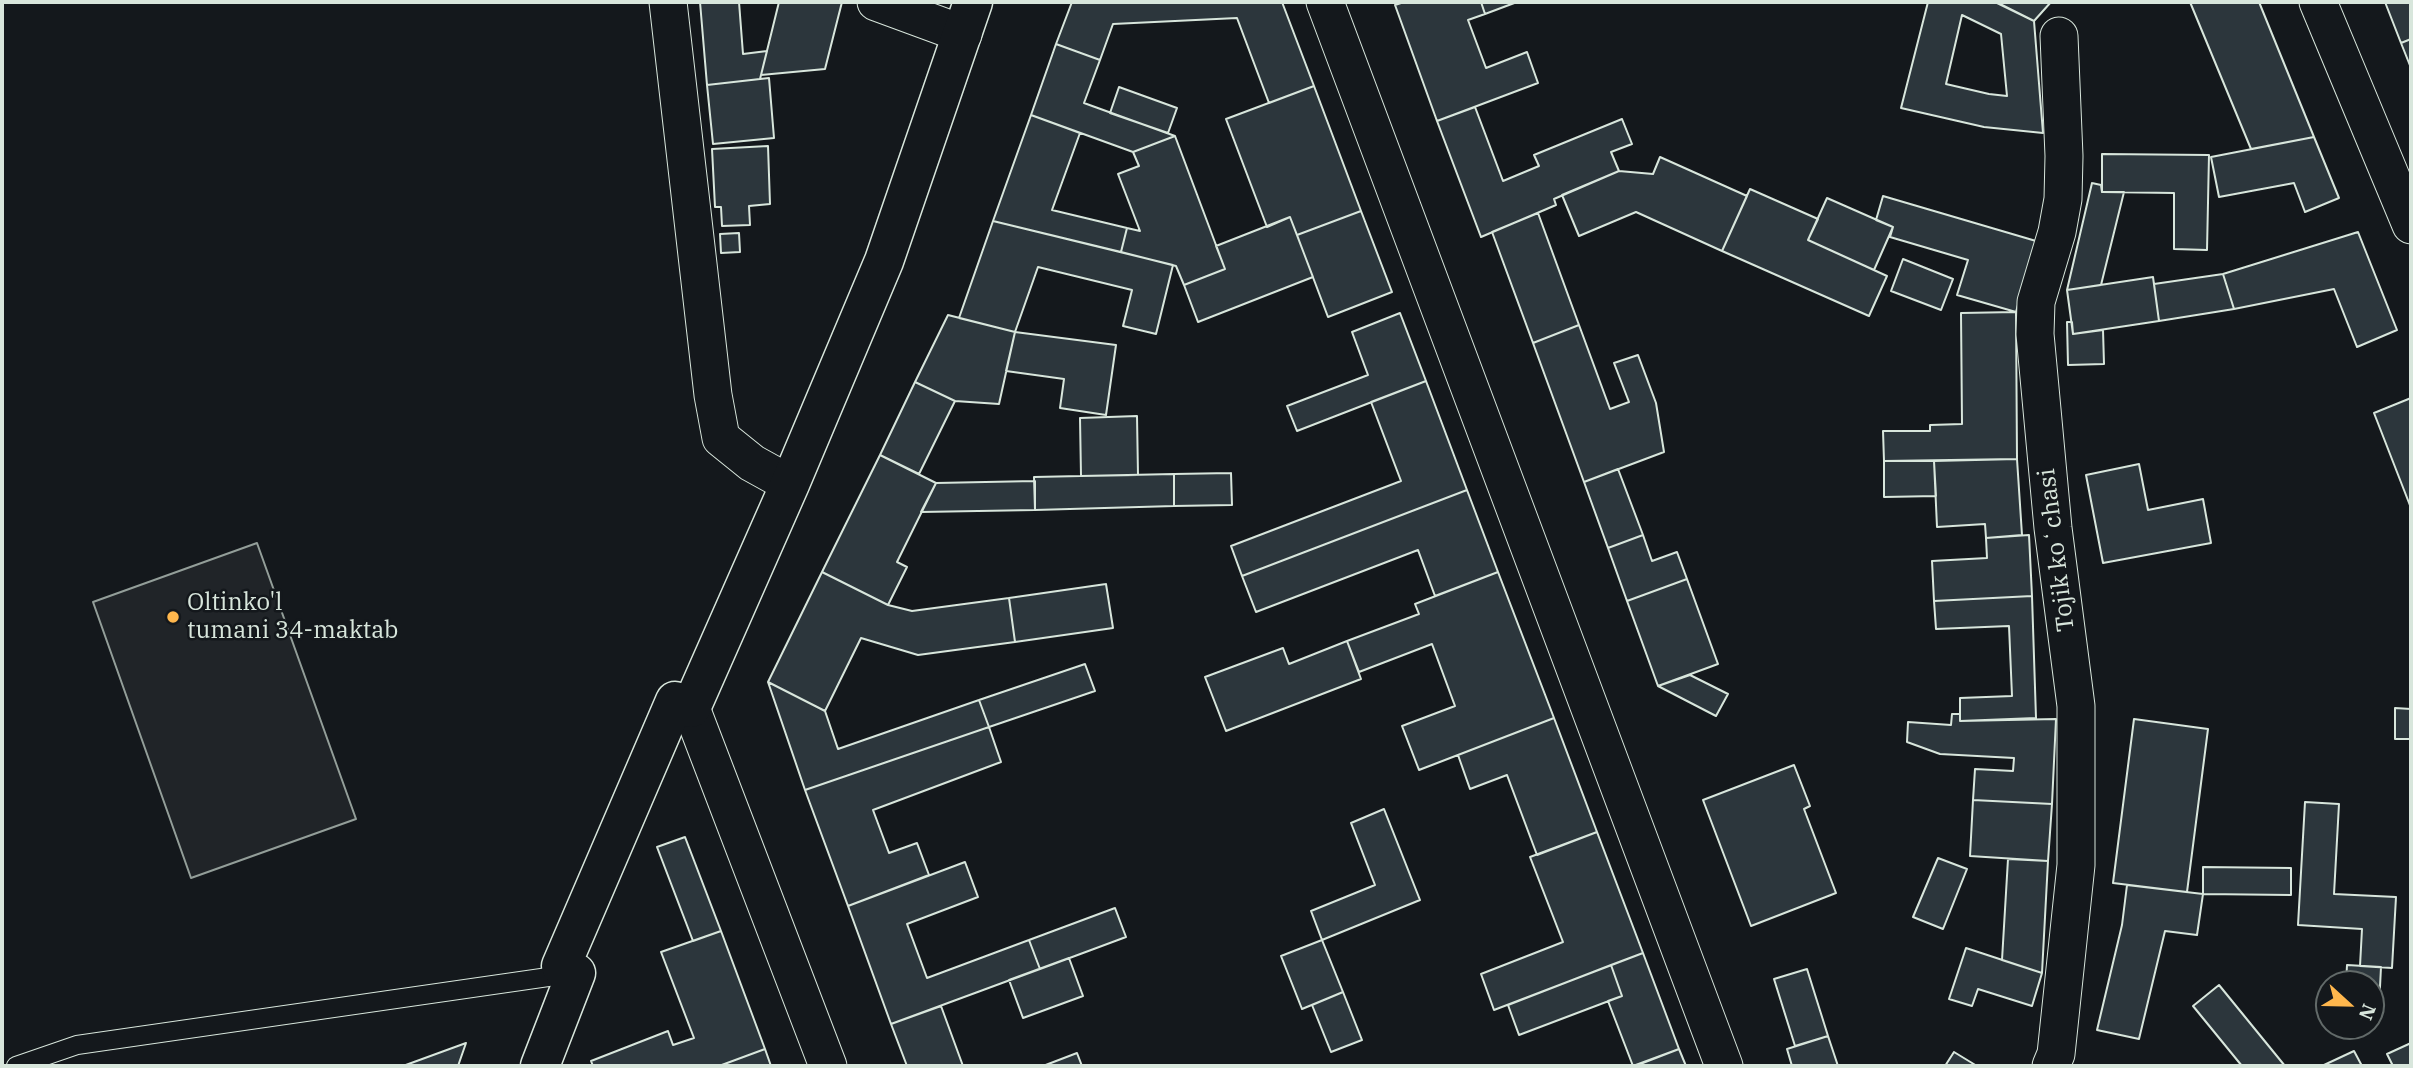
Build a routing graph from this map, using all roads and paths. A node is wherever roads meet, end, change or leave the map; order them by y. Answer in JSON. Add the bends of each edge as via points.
{"nodes":[{"id":1,"x":668,"y":2,"type":"edge"},
{"id":2,"x":876,"y":2,"type":"edge"},
{"id":3,"x":1325,"y":2,"type":"edge"},
{"id":4,"x":2318,"y":2,"type":"edge"},
{"id":5,"x":968,"y":18,"type":"edge"},
{"id":6,"x":2059,"y":36,"type":"dead end"},
{"id":7,"x":2411,"y":225,"type":"edge"},
{"id":8,"x":790,"y":484,"type":"junction"},
{"id":9,"x":691,"y":708,"type":"junction"},
{"id":10,"x":576,"y":973,"type":"junction"},
{"id":11,"x":16,"y":1066,"type":"edge"},
{"id":12,"x":540,"y":1066,"type":"edge"},
{"id":13,"x":828,"y":1066,"type":"edge"},
{"id":14,"x":1724,"y":1066,"type":"edge"},
{"id":15,"x":2052,"y":1066,"type":"edge"}],
"edges":[{"from":1,"to":8,"type":"street","via":[[721,438],[752,463]]},
{"from":2,"to":5,"type":"street"},
{"from":3,"to":14,"type":"street"},
{"from":4,"to":7,"type":"street"},
{"from":5,"to":8,"type":"street","via":[[884,261]]},
{"from":6,"to":15,"type":"street","name":"Tojik koʻchasi","via":[[2063,199],[2036,302],[2035,334],[2076,706],[2076,852]]},
{"from":8,"to":9,"type":"street"},
{"from":9,"to":10,"type":"street","via":[[675,701],[561,966]]},
{"from":9,"to":13,"type":"street"},
{"from":10,"to":11,"type":"lane","via":[[77,1045]]},
{"from":10,"to":12,"type":"street"}]}
